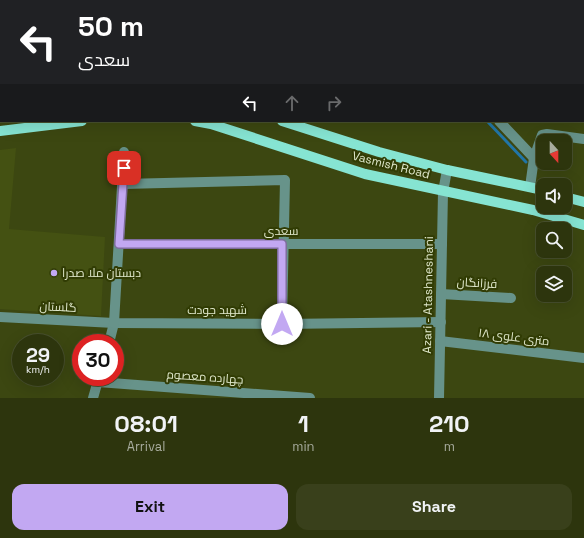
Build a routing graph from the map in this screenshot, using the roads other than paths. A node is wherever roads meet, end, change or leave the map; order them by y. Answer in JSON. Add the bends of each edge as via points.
{"nodes":[{"id":1,"x":74,"y":122,"type":"edge"},
{"id":2,"x":200,"y":122,"type":"edge"},
{"id":3,"x":285,"y":122,"type":"edge"},
{"id":4,"x":500,"y":122,"type":"edge"},
{"id":5,"x":0,"y":131,"type":"edge"},
{"id":6,"x":584,"y":139,"type":"edge"},
{"id":7,"x":124,"y":152,"type":"dead end"},
{"id":8,"x":534,"y":158,"type":"junction"},
{"id":9,"x":447,"y":170,"type":"junction"},
{"id":10,"x":123,"y":184,"type":"junction"},
{"id":11,"x":530,"y":187,"type":"junction"},
{"id":12,"x":536,"y":188,"type":"edge"},
{"id":13,"x":443,"y":192,"type":"junction"},
{"id":14,"x":572,"y":199,"type":"edge"},
{"id":15,"x":584,"y":202,"type":"edge"},
{"id":16,"x":584,"y":225,"type":"edge"},
{"id":17,"x":119,"y":244,"type":"junction"},
{"id":18,"x":282,"y":244,"type":"junction"},
{"id":19,"x":442,"y":244,"type":"junction"},
{"id":20,"x":441,"y":294,"type":"junction"},
{"id":21,"x":511,"y":298,"type":"dead end"},
{"id":22,"x":0,"y":317,"type":"edge"},
{"id":23,"x":441,"y":322,"type":"junction"},
{"id":24,"x":114,"y":323,"type":"junction"},
{"id":25,"x":282,"y":324,"type":"junction"},
{"id":26,"x":111,"y":334,"type":"edge"},
{"id":27,"x":440,"y":341,"type":"junction"},
{"id":28,"x":584,"y":358,"type":"edge"},
{"id":29,"x":124,"y":381,"type":"edge"},
{"id":30,"x":97,"y":386,"type":"edge"},
{"id":31,"x":93,"y":398,"type":"edge"},
{"id":32,"x":310,"y":398,"type":"edge"},
{"id":33,"x":439,"y":398,"type":"edge"}],
"edges":[{"from":1,"to":5,"type":"main road"},
{"from":2,"to":13,"type":"main road","name":"Vasmish Road","via":[[365,174]]},
{"from":3,"to":9,"type":"main road","name":"Vasmish Road","via":[[379,152]]},
{"from":4,"to":8,"type":"street"},
{"from":6,"to":8,"type":"street","via":[[542,135]]},
{"from":7,"to":10,"type":"street"},
{"from":8,"to":11,"type":"street"},
{"from":9,"to":11,"type":"main road","name":"Vasmish Road"},
{"from":9,"to":13,"type":"street","name":"Azari - Atashneshani"},
{"from":10,"to":17,"type":"street"},
{"from":10,"to":18,"type":"street","via":[[285,180]]},
{"from":11,"to":12,"type":"main road","name":"Vasmish Road"},
{"from":13,"to":16,"type":"main road","name":"Vasmish Road","via":[[518,206]]},
{"from":13,"to":19,"type":"street","name":"Azari - Atashneshani"},
{"from":14,"to":15,"type":"main road"},
{"from":17,"to":18,"type":"street","name":"سعدی"},
{"from":17,"to":24,"type":"street"},
{"from":18,"to":19,"type":"street","name":"سعدی"},
{"from":18,"to":25,"type":"street"},
{"from":19,"to":20,"type":"street","name":"Azari - Atashneshani"},
{"from":20,"to":21,"type":"street","name":"فرزانگان"},
{"from":20,"to":23,"type":"street","name":"Azari - Atashneshani"},
{"from":22,"to":24,"type":"street","name":"گلستان"},
{"from":23,"to":25,"type":"street","name":"شهید جودت"},
{"from":23,"to":27,"type":"street","name":"Azari - Atashneshani"},
{"from":24,"to":25,"type":"street","name":"شهید جودت"},
{"from":24,"to":26,"type":"street"},
{"from":27,"to":28,"type":"street","name":"۱۸ متری علوی"},
{"from":27,"to":33,"type":"street","name":"Azari - Atashneshani"},
{"from":29,"to":32,"type":"street","name":"چهارده معصوم"},
{"from":30,"to":31,"type":"street"}]}
